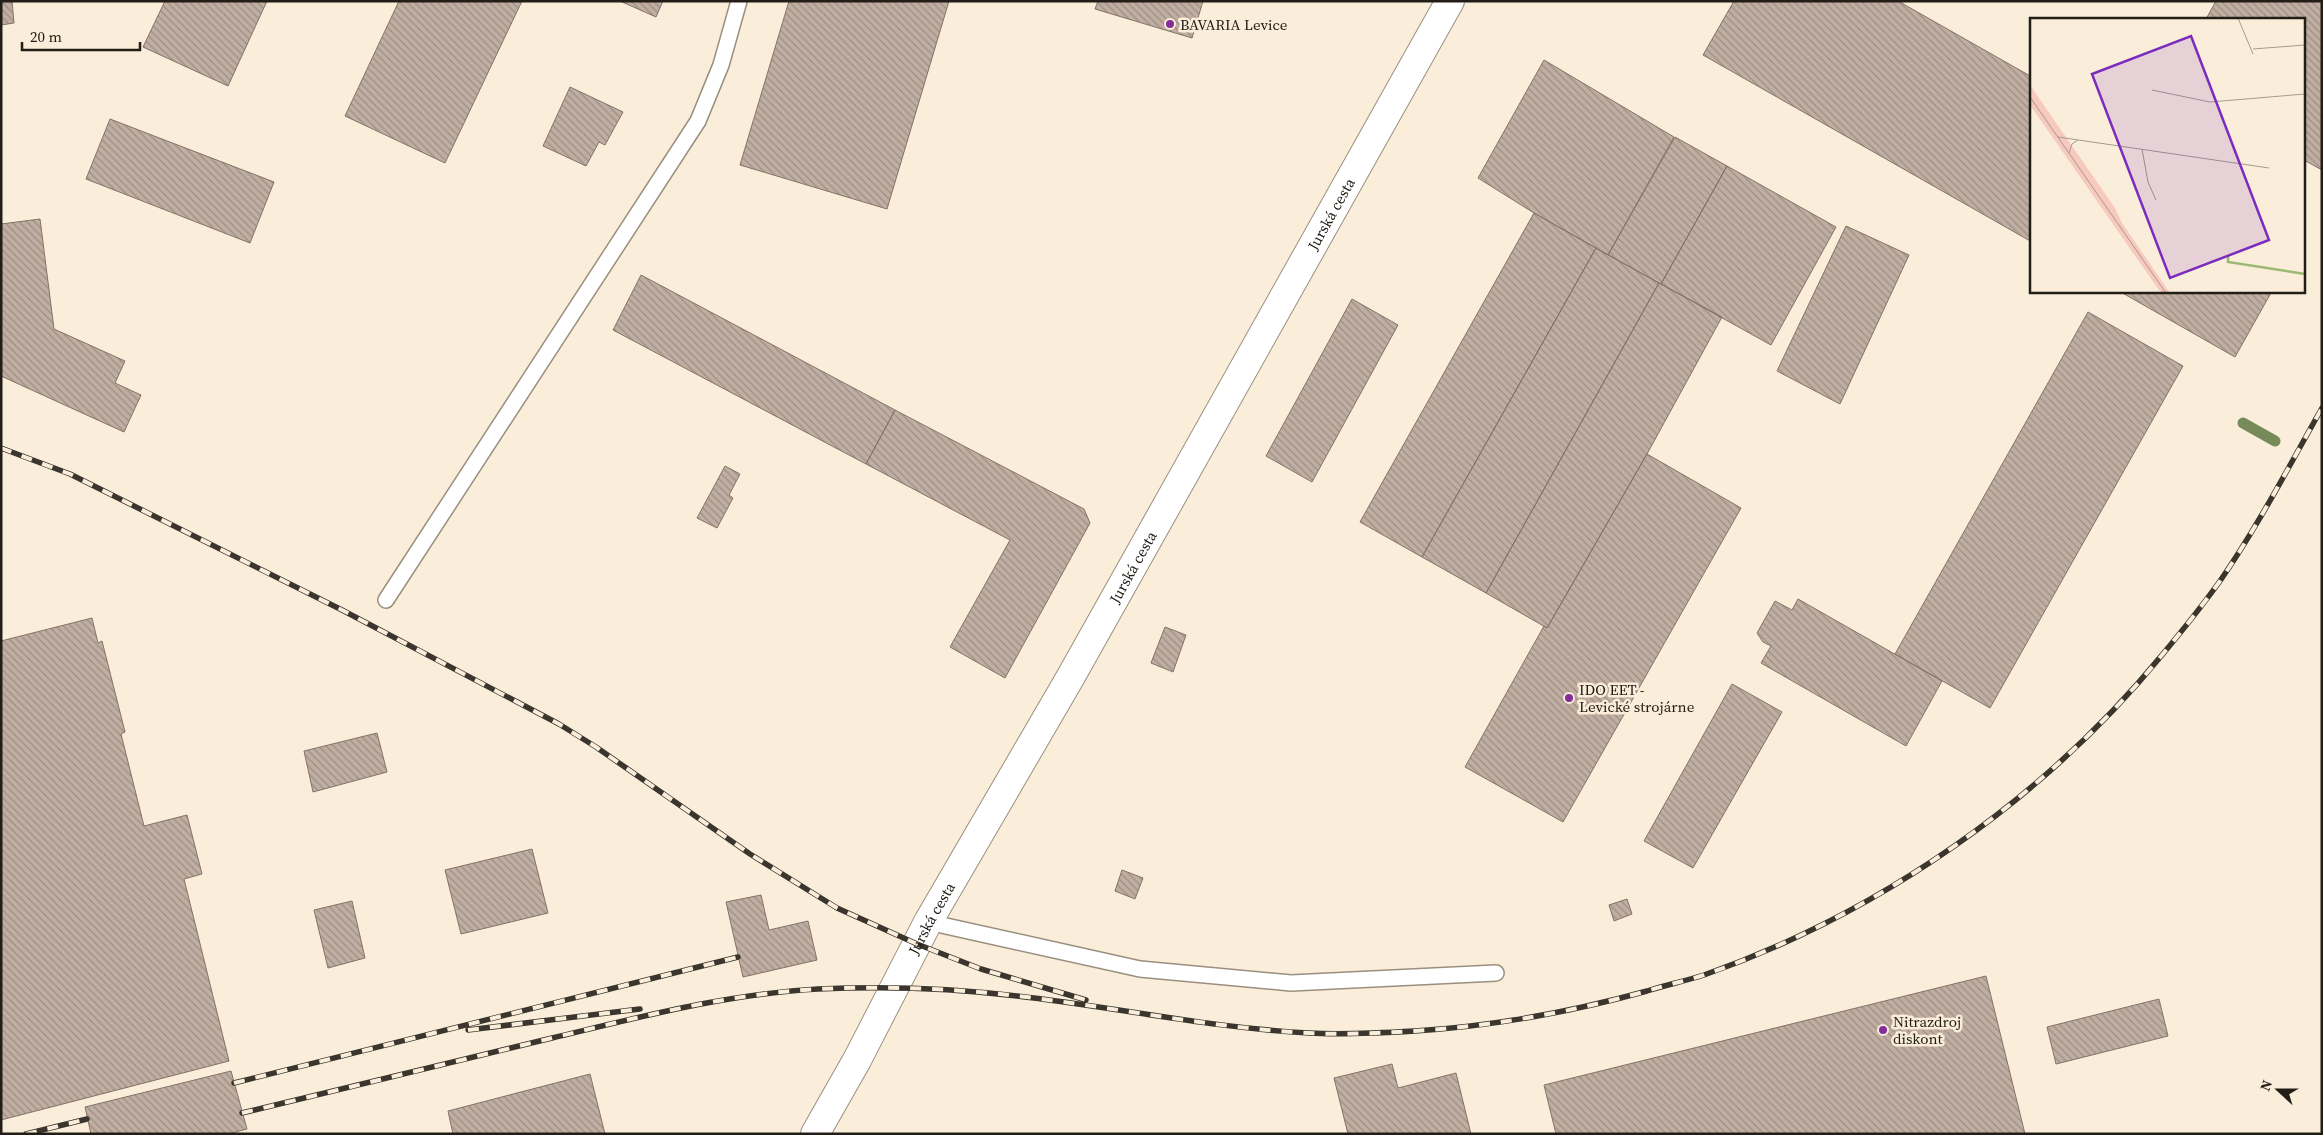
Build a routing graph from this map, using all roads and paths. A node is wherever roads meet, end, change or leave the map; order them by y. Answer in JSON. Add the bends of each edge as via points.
{"nodes":[{"id":1,"x":739,"y":1,"type":"edge"},
{"id":2,"x":1450,"y":1,"type":"edge"},
{"id":3,"x":386,"y":600,"type":"dead end"},
{"id":4,"x":928,"y":922,"type":"junction"},
{"id":5,"x":1496,"y":974,"type":"dead end"},
{"id":6,"x":815,"y":1134,"type":"edge"}],
"edges":[{"from":1,"to":3,"type":"lane","via":[[721,65],[698,121]]},
{"from":2,"to":4,"type":"street","name":"Jurská cesta","via":[[1070,678]]},
{"from":4,"to":5,"type":"lane","via":[[1140,968],[1291,983]]},
{"from":4,"to":6,"type":"street","name":"Jurská cesta"}]}
